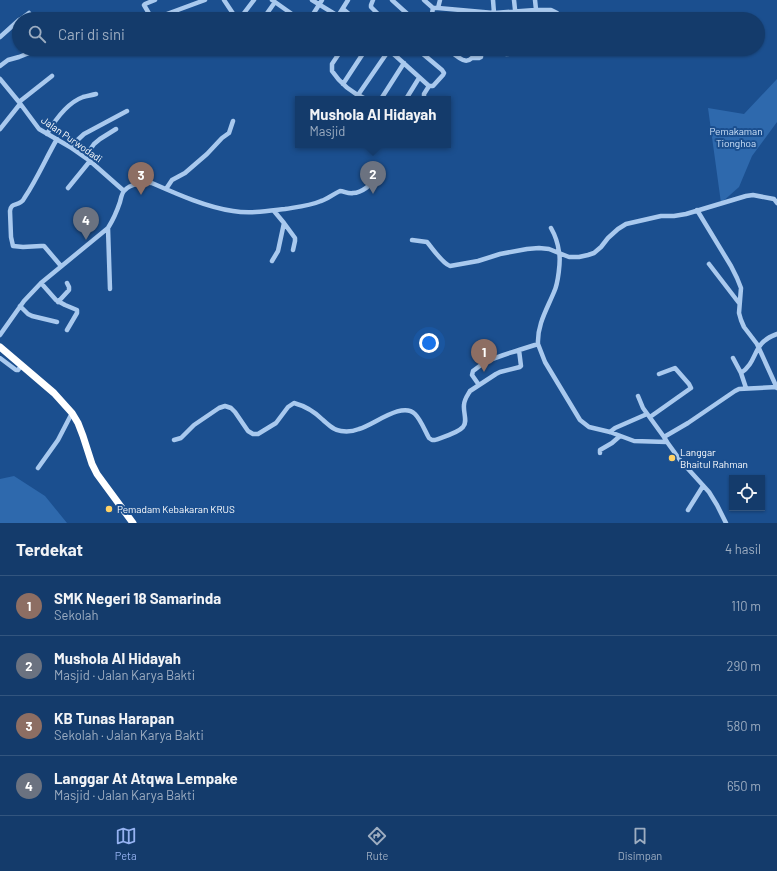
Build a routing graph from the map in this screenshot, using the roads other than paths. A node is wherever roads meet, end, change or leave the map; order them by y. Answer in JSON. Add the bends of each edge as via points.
{"nodes":[{"id":1,"x":155,"y":0,"type":"edge"},
{"id":2,"x":205,"y":0,"type":"edge"},
{"id":3,"x":224,"y":0,"type":"edge"},
{"id":4,"x":247,"y":0,"type":"edge"},
{"id":5,"x":254,"y":0,"type":"edge"},
{"id":6,"x":312,"y":0,"type":"edge"},
{"id":7,"x":348,"y":0,"type":"edge"},
{"id":8,"x":373,"y":0,"type":"edge"},
{"id":9,"x":392,"y":0,"type":"edge"},
{"id":10,"x":424,"y":0,"type":"edge"},
{"id":11,"x":440,"y":0,"type":"edge"},
{"id":12,"x":493,"y":0,"type":"edge"},
{"id":13,"x":514,"y":0,"type":"edge"},
{"id":14,"x":535,"y":0,"type":"edge"},
{"id":15,"x":274,"y":1,"type":"edge"},
{"id":16,"x":145,"y":2,"type":"edge"},
{"id":17,"x":320,"y":2,"type":"edge"},
{"id":18,"x":250,"y":5,"type":"junction"},
{"id":19,"x":432,"y":8,"type":"junction"},
{"id":20,"x":438,"y":8,"type":"junction"},
{"id":21,"x":342,"y":9,"type":"junction"},
{"id":22,"x":536,"y":10,"type":"junction"},
{"id":23,"x":148,"y":12,"type":"edge"},
{"id":24,"x":172,"y":12,"type":"edge"},
{"id":25,"x":232,"y":12,"type":"edge"},
{"id":26,"x":245,"y":12,"type":"edge"},
{"id":27,"x":267,"y":12,"type":"edge"},
{"id":28,"x":289,"y":12,"type":"edge"},
{"id":29,"x":314,"y":12,"type":"edge"},
{"id":30,"x":331,"y":12,"type":"edge"},
{"id":31,"x":339,"y":12,"type":"edge"},
{"id":32,"x":346,"y":12,"type":"edge"},
{"id":33,"x":376,"y":12,"type":"edge"},
{"id":34,"x":405,"y":12,"type":"edge"},
{"id":35,"x":432,"y":12,"type":"edge"},
{"id":36,"x":483,"y":12,"type":"edge"},
{"id":37,"x":494,"y":12,"type":"edge"},
{"id":38,"x":515,"y":12,"type":"joint"},
{"id":39,"x":555,"y":12,"type":"edge"},
{"id":40,"x":12,"y":26,"type":"edge"},
{"id":41,"x":0,"y":36,"type":"edge"},
{"id":42,"x":22,"y":56,"type":"edge"},
{"id":43,"x":337,"y":56,"type":"edge"},
{"id":44,"x":361,"y":56,"type":"edge"},
{"id":45,"x":384,"y":56,"type":"edge"},
{"id":46,"x":395,"y":56,"type":"edge"},
{"id":47,"x":425,"y":56,"type":"edge"},
{"id":48,"x":456,"y":56,"type":"edge"},
{"id":49,"x":481,"y":56,"type":"edge"},
{"id":50,"x":404,"y":63,"type":"junction"},
{"id":51,"x":0,"y":66,"type":"edge"},
{"id":52,"x":52,"y":76,"type":"dead end"},
{"id":53,"x":419,"y":78,"type":"junction"},
{"id":54,"x":0,"y":79,"type":"edge"},
{"id":55,"x":343,"y":84,"type":"junction"},
{"id":56,"x":429,"y":86,"type":"junction"},
{"id":57,"x":96,"y":94,"type":"dead end"},
{"id":58,"x":358,"y":95,"type":"joint"},
{"id":59,"x":383,"y":96,"type":"edge"},
{"id":60,"x":408,"y":96,"type":"edge"},
{"id":61,"x":424,"y":96,"type":"edge"},
{"id":62,"x":19,"y":103,"type":"junction"},
{"id":63,"x":127,"y":111,"type":"dead end"},
{"id":64,"x":233,"y":121,"type":"dead end"},
{"id":65,"x":0,"y":129,"type":"edge"},
{"id":66,"x":116,"y":129,"type":"dead end"},
{"id":67,"x":47,"y":134,"type":"junction"},
{"id":68,"x":57,"y":139,"type":"junction"},
{"id":69,"x":70,"y":147,"type":"junction"},
{"id":70,"x":85,"y":157,"type":"junction"},
{"id":71,"x":90,"y":160,"type":"junction"},
{"id":72,"x":377,"y":177,"type":"dead end"},
{"id":73,"x":68,"y":188,"type":"dead end"},
{"id":74,"x":166,"y":189,"type":"junction"},
{"id":75,"x":124,"y":190,"type":"junction"},
{"id":76,"x":776,"y":200,"type":"edge"},
{"id":77,"x":697,"y":210,"type":"junction"},
{"id":78,"x":274,"y":211,"type":"junction"},
{"id":79,"x":284,"y":223,"type":"junction"},
{"id":80,"x":108,"y":228,"type":"junction"},
{"id":81,"x":551,"y":228,"type":"dead end"},
{"id":82,"x":412,"y":240,"type":"dead end"},
{"id":83,"x":293,"y":250,"type":"dead end"},
{"id":84,"x":560,"y":254,"type":"junction"},
{"id":85,"x":272,"y":261,"type":"dead end"},
{"id":86,"x":708,"y":264,"type":"dead end"},
{"id":87,"x":61,"y":266,"type":"junction"},
{"id":88,"x":41,"y":283,"type":"junction"},
{"id":89,"x":67,"y":283,"type":"dead end"},
{"id":90,"x":110,"y":289,"type":"dead end"},
{"id":91,"x":58,"y":302,"type":"junction"},
{"id":92,"x":739,"y":303,"type":"junction"},
{"id":93,"x":20,"y":306,"type":"junction"},
{"id":94,"x":57,"y":322,"type":"dead end"},
{"id":95,"x":66,"y":330,"type":"dead end"},
{"id":96,"x":777,"y":334,"type":"edge"},
{"id":97,"x":0,"y":335,"type":"edge"},
{"id":98,"x":538,"y":344,"type":"junction"},
{"id":99,"x":0,"y":347,"type":"edge"},
{"id":100,"x":759,"y":347,"type":"junction"},
{"id":101,"x":518,"y":350,"type":"junction"},
{"id":102,"x":0,"y":358,"type":"edge"},
{"id":103,"x":733,"y":358,"type":"dead end"},
{"id":104,"x":22,"y":365,"type":"junction"},
{"id":105,"x":741,"y":373,"type":"junction"},
{"id":106,"x":660,"y":374,"type":"dead end"},
{"id":107,"x":479,"y":384,"type":"junction"},
{"id":108,"x":777,"y":387,"type":"edge"},
{"id":109,"x":746,"y":388,"type":"junction"},
{"id":110,"x":638,"y":396,"type":"dead end"},
{"id":111,"x":72,"y":413,"type":"junction"},
{"id":112,"x":648,"y":415,"type":"junction"},
{"id":113,"x":610,"y":432,"type":"junction"},
{"id":114,"x":620,"y":436,"type":"junction"},
{"id":115,"x":664,"y":437,"type":"junction"},
{"id":116,"x":174,"y":440,"type":"dead end"},
{"id":117,"x":667,"y":442,"type":"junction"},
{"id":118,"x":600,"y":454,"type":"dead end"},
{"id":119,"x":38,"y":468,"type":"dead end"},
{"id":120,"x":703,"y":486,"type":"junction"},
{"id":121,"x":688,"y":510,"type":"dead end"},
{"id":122,"x":133,"y":523,"type":"edge"},
{"id":123,"x":726,"y":523,"type":"edge"}],
"edges":[{"from":1,"to":16,"type":"street"},
{"from":2,"to":24,"type":"street"},
{"from":3,"to":25,"type":"street"},
{"from":4,"to":18,"type":"street"},
{"from":5,"to":18,"type":"street"},
{"from":6,"to":17,"type":"street"},
{"from":7,"to":21,"type":"street"},
{"from":8,"to":33,"type":"street","via":[[371,7]]},
{"from":9,"to":34,"type":"street"},
{"from":10,"to":19,"type":"street"},
{"from":11,"to":20,"type":"street"},
{"from":12,"to":37,"type":"street"},
{"from":13,"to":38,"type":"street"},
{"from":14,"to":22,"type":"street"},
{"from":15,"to":27,"type":"street"},
{"from":15,"to":28,"type":"street"},
{"from":16,"to":23,"type":"street"},
{"from":17,"to":29,"type":"street"},
{"from":17,"to":30,"type":"street"},
{"from":18,"to":26,"type":"street"},
{"from":19,"to":20,"type":"street"},
{"from":19,"to":35,"type":"street"},
{"from":20,"to":36,"type":"street"},
{"from":21,"to":31,"type":"street"},
{"from":21,"to":32,"type":"street"},
{"from":22,"to":38,"type":"street"},
{"from":22,"to":39,"type":"street"},
{"from":40,"to":41,"type":"street"},
{"from":42,"to":51,"type":"street","via":[[8,60]]},
{"from":43,"to":55,"type":"street","via":[[331,67]]},
{"from":44,"to":55,"type":"street"},
{"from":45,"to":58,"type":"street"},
{"from":46,"to":50,"type":"street"},
{"from":47,"to":56,"type":"street","via":[[444,73],[433,86]]},
{"from":48,"to":49,"type":"street","via":[[462,61]]},
{"from":50,"to":53,"type":"street"},
{"from":50,"to":59,"type":"street"},
{"from":52,"to":62,"type":"street"},
{"from":53,"to":56,"type":"street"},
{"from":53,"to":60,"type":"street"},
{"from":54,"to":62,"type":"street","name":"Jalan Purwodadi"},
{"from":55,"to":58,"type":"street"},
{"from":56,"to":61,"type":"street"},
{"from":57,"to":67,"type":"street","via":[[72,104]]},
{"from":62,"to":65,"type":"street"},
{"from":62,"to":67,"type":"street","name":"Jalan Purwodadi","via":[[37,127]]},
{"from":63,"to":69,"type":"street","via":[[84,134]]},
{"from":64,"to":74,"type":"street","via":[[229,133],[185,173],[172,180]]},
{"from":66,"to":70,"type":"street","via":[[94,144]]},
{"from":67,"to":68,"type":"street","name":"Jalan Purwodadi"},
{"from":68,"to":69,"type":"street","name":"Jalan Purwodadi"},
{"from":68,"to":87,"type":"street","via":[[25,198],[11,207],[10,211],[13,246],[44,246]]},
{"from":69,"to":70,"type":"street","name":"Jalan Purwodadi"},
{"from":70,"to":71,"type":"street","name":"Jalan Purwodadi"},
{"from":71,"to":73,"type":"street"},
{"from":71,"to":75,"type":"street","name":"Jalan Purwodadi"},
{"from":72,"to":78,"type":"street","via":[[371,184],[352,194],[340,191],[312,204]]},
{"from":74,"to":75,"type":"street","via":[[145,182]]},
{"from":74,"to":78,"type":"street","via":[[232,211]]},
{"from":75,"to":80,"type":"street"},
{"from":76,"to":77,"type":"street","via":[[750,195]]},
{"from":77,"to":84,"type":"street","via":[[626,224],[594,253],[579,257]]},
{"from":77,"to":92,"type":"street","via":[[737,278],[741,288]]},
{"from":78,"to":79,"type":"street"},
{"from":79,"to":83,"type":"street","via":[[295,239]]},
{"from":79,"to":85,"type":"street","via":[[277,254]]},
{"from":80,"to":87,"type":"street"},
{"from":80,"to":90,"type":"street"},
{"from":81,"to":84,"type":"street"},
{"from":82,"to":84,"type":"street","via":[[427,242],[450,266],[527,248],[549,249]]},
{"from":84,"to":98,"type":"street","via":[[556,287],[542,317],[537,336]]},
{"from":86,"to":92,"type":"street"},
{"from":87,"to":88,"type":"street"},
{"from":88,"to":91,"type":"street"},
{"from":88,"to":93,"type":"street"},
{"from":89,"to":91,"type":"street","via":[[70,288]]},
{"from":91,"to":95,"type":"street","via":[[77,310]]},
{"from":92,"to":100,"type":"street","via":[[738,313],[744,327]]},
{"from":93,"to":94,"type":"street","via":[[32,316]]},
{"from":93,"to":97,"type":"street"},
{"from":96,"to":100,"type":"street"},
{"from":98,"to":101,"type":"street"},
{"from":98,"to":113,"type":"street","via":[[545,362],[580,420],[589,427]]},
{"from":99,"to":104,"type":"highway"},
{"from":100,"to":105,"type":"street","via":[[748,367]]},
{"from":100,"to":108,"type":"street"},
{"from":101,"to":107,"type":"street","via":[[520,367],[500,372]]},
{"from":101,"to":107,"type":"street","via":[[490,360],[473,371],[472,375]]},
{"from":102,"to":104,"type":"street","via":[[16,370]]},
{"from":103,"to":105,"type":"street"},
{"from":104,"to":111,"type":"highway"},
{"from":105,"to":109,"type":"street"},
{"from":106,"to":112,"type":"street","via":[[675,368],[691,388]]},
{"from":107,"to":116,"type":"street","via":[[465,399],[464,426],[435,440],[429,438],[417,417],[410,411],[396,412],[359,429],[341,431],[294,403],[276,423],[258,434],[248,431],[235,412],[225,406],[194,425],[182,438]]},
{"from":108,"to":109,"type":"street"},
{"from":109,"to":115,"type":"street","via":[[735,390]]},
{"from":110,"to":112,"type":"street"},
{"from":111,"to":119,"type":"street","via":[[58,440]]},
{"from":111,"to":122,"type":"highway","via":[[84,436],[97,474]]},
{"from":112,"to":113,"type":"street"},
{"from":112,"to":115,"type":"street"},
{"from":113,"to":114,"type":"street"},
{"from":114,"to":117,"type":"street","via":[[638,442]]},
{"from":114,"to":118,"type":"street","via":[[600,450]]},
{"from":115,"to":117,"type":"street"},
{"from":117,"to":120,"type":"street"},
{"from":120,"to":121,"type":"street"},
{"from":120,"to":123,"type":"street"}]}
